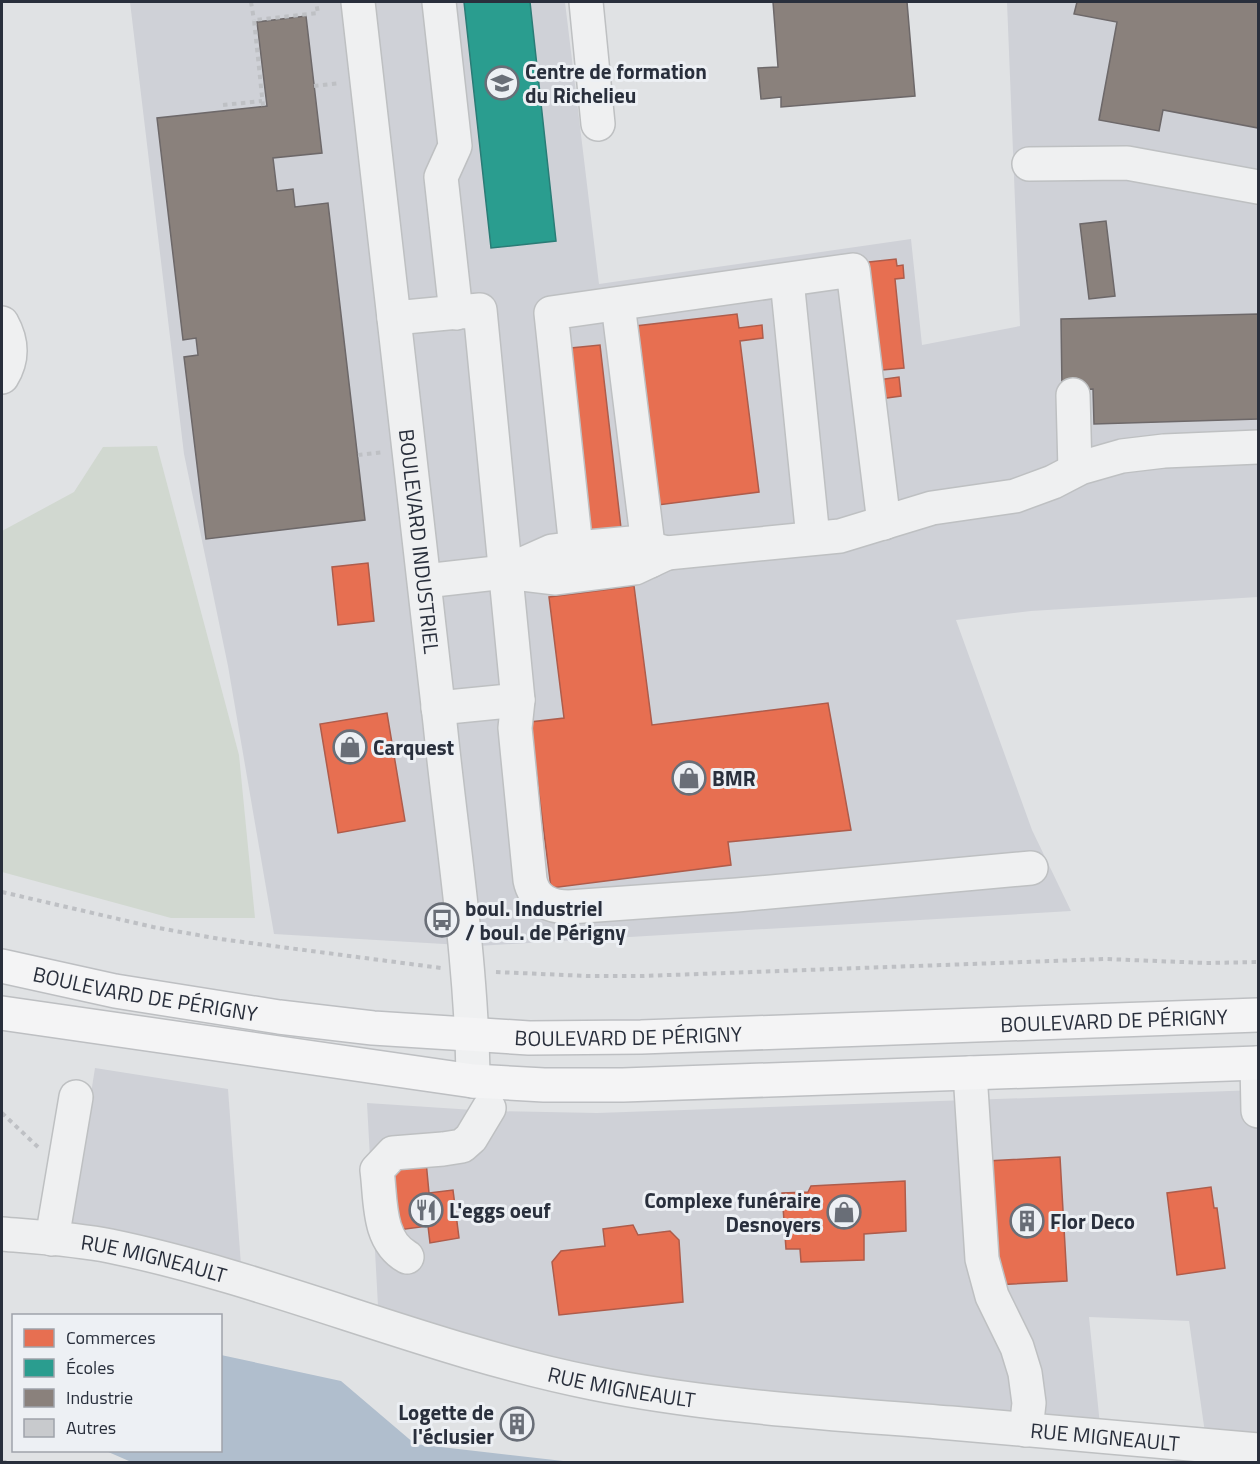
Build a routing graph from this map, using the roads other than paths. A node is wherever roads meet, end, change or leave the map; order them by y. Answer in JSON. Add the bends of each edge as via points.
{"nodes":[{"id":1,"x":358,"y":2,"type":"edge"},
{"id":2,"x":439,"y":2,"type":"edge"},
{"id":3,"x":586,"y":2,"type":"edge"},
{"id":4,"x":598,"y":124,"type":"dead end"},
{"id":5,"x":1029,"y":164,"type":"dead end"},
{"id":6,"x":1258,"y":187,"type":"edge"},
{"id":7,"x":787,"y":280,"type":"junction"},
{"id":8,"x":618,"y":304,"type":"junction"},
{"id":9,"x":456,"y":313,"type":"junction"},
{"id":10,"x":394,"y":318,"type":"junction"},
{"id":11,"x":2,"y":323,"type":"edge"},
{"id":12,"x":2,"y":376,"type":"edge"},
{"id":13,"x":1073,"y":395,"type":"dead end"},
{"id":14,"x":1258,"y":447,"type":"edge"},
{"id":15,"x":1075,"y":470,"type":"junction"},
{"id":16,"x":884,"y":523,"type":"junction"},
{"id":17,"x":813,"y":538,"type":"junction"},
{"id":18,"x":576,"y":548,"type":"junction"},
{"id":19,"x":655,"y":554,"type":"junction"},
{"id":20,"x":505,"y":572,"type":"junction"},
{"id":21,"x":425,"y":581,"type":"junction"},
{"id":22,"x":518,"y":700,"type":"junction"},
{"id":23,"x":438,"y":708,"type":"junction"},
{"id":24,"x":1031,"y":868,"type":"dead end"},
{"id":25,"x":2,"y":966,"type":"edge"},
{"id":26,"x":2,"y":1012,"type":"edge"},
{"id":27,"x":1258,"y":1015,"type":"edge"},
{"id":28,"x":472,"y":1035,"type":"junction"},
{"id":29,"x":1258,"y":1063,"type":"edge"},
{"id":30,"x":970,"y":1073,"type":"junction"},
{"id":31,"x":481,"y":1094,"type":"junction"},
{"id":32,"x":76,"y":1096,"type":"dead end"},
{"id":33,"x":1258,"y":1111,"type":"edge"},
{"id":34,"x":2,"y":1234,"type":"edge"},
{"id":35,"x":52,"y":1239,"type":"junction"},
{"id":36,"x":406,"y":1257,"type":"dead end"},
{"id":37,"x":1026,"y":1430,"type":"junction"},
{"id":38,"x":1258,"y":1449,"type":"edge"}],
"edges":[{"from":1,"to":10,"type":"street","name":"BOULEVARD INDUSTRIEL"},
{"from":2,"to":9,"type":"street","via":[[455,146],[441,177]]},
{"from":3,"to":4,"type":"street"},
{"from":5,"to":6,"type":"street","via":[[1126,163]]},
{"from":7,"to":8,"type":"street"},
{"from":7,"to":16,"type":"street","via":[[853,270]]},
{"from":7,"to":17,"type":"street"},
{"from":8,"to":18,"type":"street","via":[[551,313]]},
{"from":8,"to":19,"type":"street"},
{"from":9,"to":10,"type":"street"},
{"from":9,"to":20,"type":"street","via":[[480,310]]},
{"from":10,"to":21,"type":"street","name":"BOULEVARD INDUSTRIEL"},
{"from":11,"to":12,"type":"street","via":[[10,353]]},
{"from":13,"to":15,"type":"street"},
{"from":14,"to":15,"type":"street","via":[[1122,456]]},
{"from":15,"to":16,"type":"street","via":[[1015,496],[932,508]]},
{"from":16,"to":17,"type":"street","via":[[840,536]]},
{"from":17,"to":19,"type":"street"},
{"from":18,"to":19,"type":"street","via":[[632,543]]},
{"from":18,"to":20,"type":"street","via":[[552,551]]},
{"from":19,"to":20,"type":"street","via":[[635,568],[556,578]]},
{"from":20,"to":21,"type":"street"},
{"from":20,"to":22,"type":"street"},
{"from":21,"to":23,"type":"street","name":"BOULEVARD INDUSTRIEL"},
{"from":22,"to":23,"type":"street"},
{"from":22,"to":24,"type":"street","via":[[515,728],[530,880],[538,897],[552,906],[736,895]]},
{"from":23,"to":28,"type":"street","name":"BOULEVARD INDUSTRIEL"},
{"from":25,"to":28,"type":"main road","name":"BOULEVARD DE PÉRIGNY","via":[[115,991],[279,1017]]},
{"from":26,"to":31,"type":"main road","name":"BOULEVARD DE PÉRIGNY"},
{"from":27,"to":28,"type":"main road","name":"BOULEVARD DE PÉRIGNY","via":[[641,1037]]},
{"from":28,"to":31,"type":"street","name":"BOULEVARD INDUSTRIEL"},
{"from":29,"to":30,"type":"main road","name":"BOULEVARD DE PÉRIGNY"},
{"from":29,"to":33,"type":"street"},
{"from":30,"to":31,"type":"main road","name":"BOULEVARD DE PÉRIGNY","via":[[604,1085]]},
{"from":30,"to":37,"type":"street","via":[[982,1259],[992,1296],[1025,1373],[1029,1402]]},
{"from":31,"to":36,"type":"street","via":[[467,1143],[449,1149],[393,1153],[377,1170],[384,1228],[392,1246]]},
{"from":32,"to":35,"type":"street"},
{"from":34,"to":35,"type":"street","name":"RUE MIGNEAULT"},
{"from":35,"to":37,"type":"street","name":"RUE MIGNEAULT","via":[[109,1246],[174,1262],[486,1358],[591,1383],[756,1408]]},
{"from":37,"to":38,"type":"street","name":"RUE MIGNEAULT"}]}
